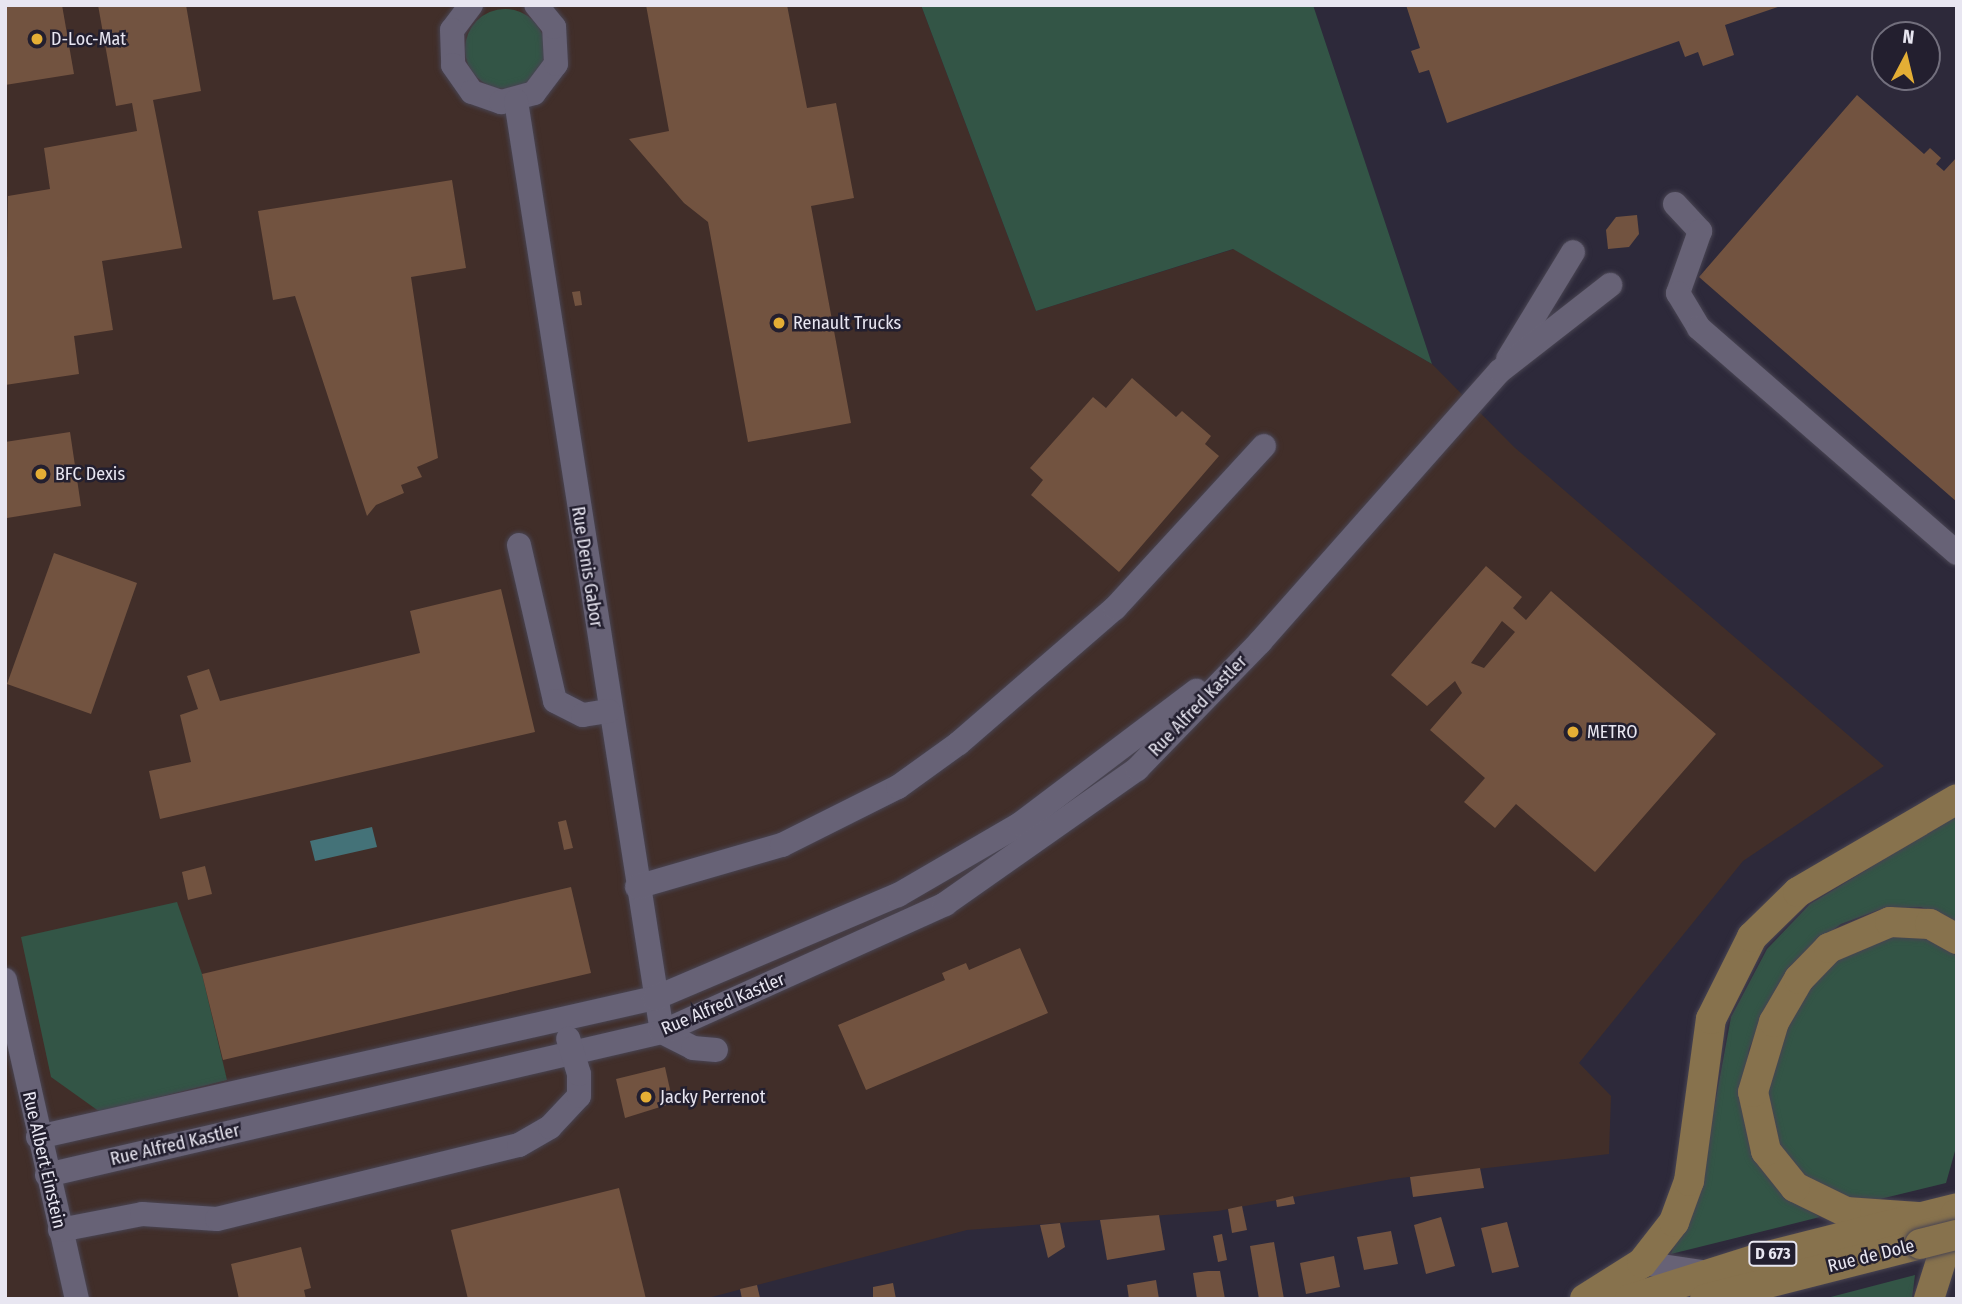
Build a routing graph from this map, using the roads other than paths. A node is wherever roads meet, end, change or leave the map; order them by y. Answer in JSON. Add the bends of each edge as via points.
{"nodes":[{"id":1,"x":471,"y":5,"type":"edge"},
{"id":2,"x":536,"y":5,"type":"edge"},
{"id":3,"x":516,"y":101,"type":"junction"},
{"id":4,"x":1675,"y":204,"type":"dead end"},
{"id":5,"x":1573,"y":252,"type":"dead end"},
{"id":6,"x":1610,"y":285,"type":"dead end"},
{"id":7,"x":1500,"y":371,"type":"junction"},
{"id":8,"x":1264,"y":446,"type":"dead end"},
{"id":9,"x":519,"y":545,"type":"dead end"},
{"id":10,"x":1957,"y":553,"type":"edge"},
{"id":11,"x":1260,"y":642,"type":"junction"},
{"id":12,"x":609,"y":711,"type":"junction"},
{"id":13,"x":1957,"y":799,"type":"edge"},
{"id":14,"x":637,"y":887,"type":"junction"},
{"id":15,"x":1957,"y":939,"type":"edge"},
{"id":16,"x":5,"y":980,"type":"edge"},
{"id":17,"x":655,"y":998,"type":"junction"},
{"id":18,"x":558,"y":1020,"type":"junction"},
{"id":19,"x":9,"y":1022,"type":"edge"},
{"id":20,"x":662,"y":1032,"type":"junction"},
{"id":21,"x":716,"y":1050,"type":"dead end"},
{"id":22,"x":575,"y":1051,"type":"junction"},
{"id":23,"x":38,"y":1137,"type":"junction"},
{"id":24,"x":47,"y":1175,"type":"junction"},
{"id":25,"x":1936,"y":1219,"type":"edge"},
{"id":26,"x":61,"y":1230,"type":"junction"},
{"id":27,"x":1957,"y":1236,"type":"edge"},
{"id":28,"x":1642,"y":1263,"type":"junction"},
{"id":29,"x":1957,"y":1279,"type":"edge"},
{"id":30,"x":1714,"y":1291,"type":"edge"},
{"id":31,"x":77,"y":1299,"type":"edge"},
{"id":32,"x":1585,"y":1299,"type":"edge"},
{"id":33,"x":1630,"y":1299,"type":"edge"},
{"id":34,"x":1929,"y":1299,"type":"edge"},
{"id":35,"x":1951,"y":1299,"type":"edge"}],
"edges":[{"from":1,"to":3,"type":"street","via":[[452,30],[453,65],[472,92],[487,99]]},
{"from":2,"to":3,"type":"street","via":[[554,27],[556,64],[534,93]]},
{"from":3,"to":12,"type":"street","name":"Rue Denis Gabor"},
{"from":4,"to":10,"type":"street","via":[[1700,231],[1678,293],[1699,328]]},
{"from":5,"to":7,"type":"street","name":"Rue Alfred Kastler"},
{"from":6,"to":7,"type":"street","name":"Rue Alfred Kastler"},
{"from":7,"to":11,"type":"street","name":"Rue Alfred Kastler"},
{"from":8,"to":14,"type":"street","via":[[1115,608],[959,743],[898,787],[782,845]]},
{"from":9,"to":12,"type":"street","via":[[555,701],[583,715]]},
{"from":11,"to":17,"type":"street","name":"Rue Alfred Kastler","via":[[1020,824],[898,895]]},
{"from":11,"to":20,"type":"street","name":"Rue Alfred Kastler","via":[[1110,792],[945,904]]},
{"from":12,"to":14,"type":"street","name":"Rue Denis Gabor"},
{"from":13,"to":28,"type":"main road","via":[[1798,892],[1752,937],[1711,1018],[1685,1197]]},
{"from":14,"to":17,"type":"street","name":"Rue Denis Gabor"},
{"from":15,"to":25,"type":"main road","via":[[1930,925],[1890,922],[1829,948],[1799,979],[1774,1022],[1753,1092],[1766,1151],[1796,1187],[1846,1212]]},
{"from":16,"to":19,"type":"street","name":"Rue Albert Einstein"},
{"from":17,"to":18,"type":"street","name":"Rue Alfred Kastler"},
{"from":17,"to":20,"type":"street","name":"Rue Denis Gabor"},
{"from":18,"to":22,"type":"street"},
{"from":18,"to":23,"type":"street","name":"Rue Alfred Kastler"},
{"from":19,"to":23,"type":"street","name":"Rue Albert Einstein"},
{"from":20,"to":21,"type":"street","via":[[693,1048]]},
{"from":20,"to":22,"type":"street","name":"Rue Alfred Kastler"},
{"from":22,"to":24,"type":"street","name":"Rue Alfred Kastler"},
{"from":22,"to":26,"type":"street","via":[[579,1096],[550,1127],[519,1145],[217,1219],[142,1214]]},
{"from":23,"to":24,"type":"street","name":"Rue Albert Einstein"},
{"from":24,"to":26,"type":"street","name":"Rue Albert Einstein"},
{"from":25,"to":27,"type":"main road","name":"Rue de Dole","number":"D 673","bridge":true},
{"from":25,"to":30,"type":"main road","name":"Rue de Dole","number":"D 673"},
{"from":25,"to":34,"type":"main road"},
{"from":26,"to":31,"type":"street","name":"Rue Albert Einstein"},
{"from":28,"to":30,"type":"street","name":"Rue de Dole"},
{"from":28,"to":32,"type":"main road"},
{"from":29,"to":35,"type":"main road"},
{"from":30,"to":33,"type":"main road","name":"Rue de Dole","number":"D 673"}]}
